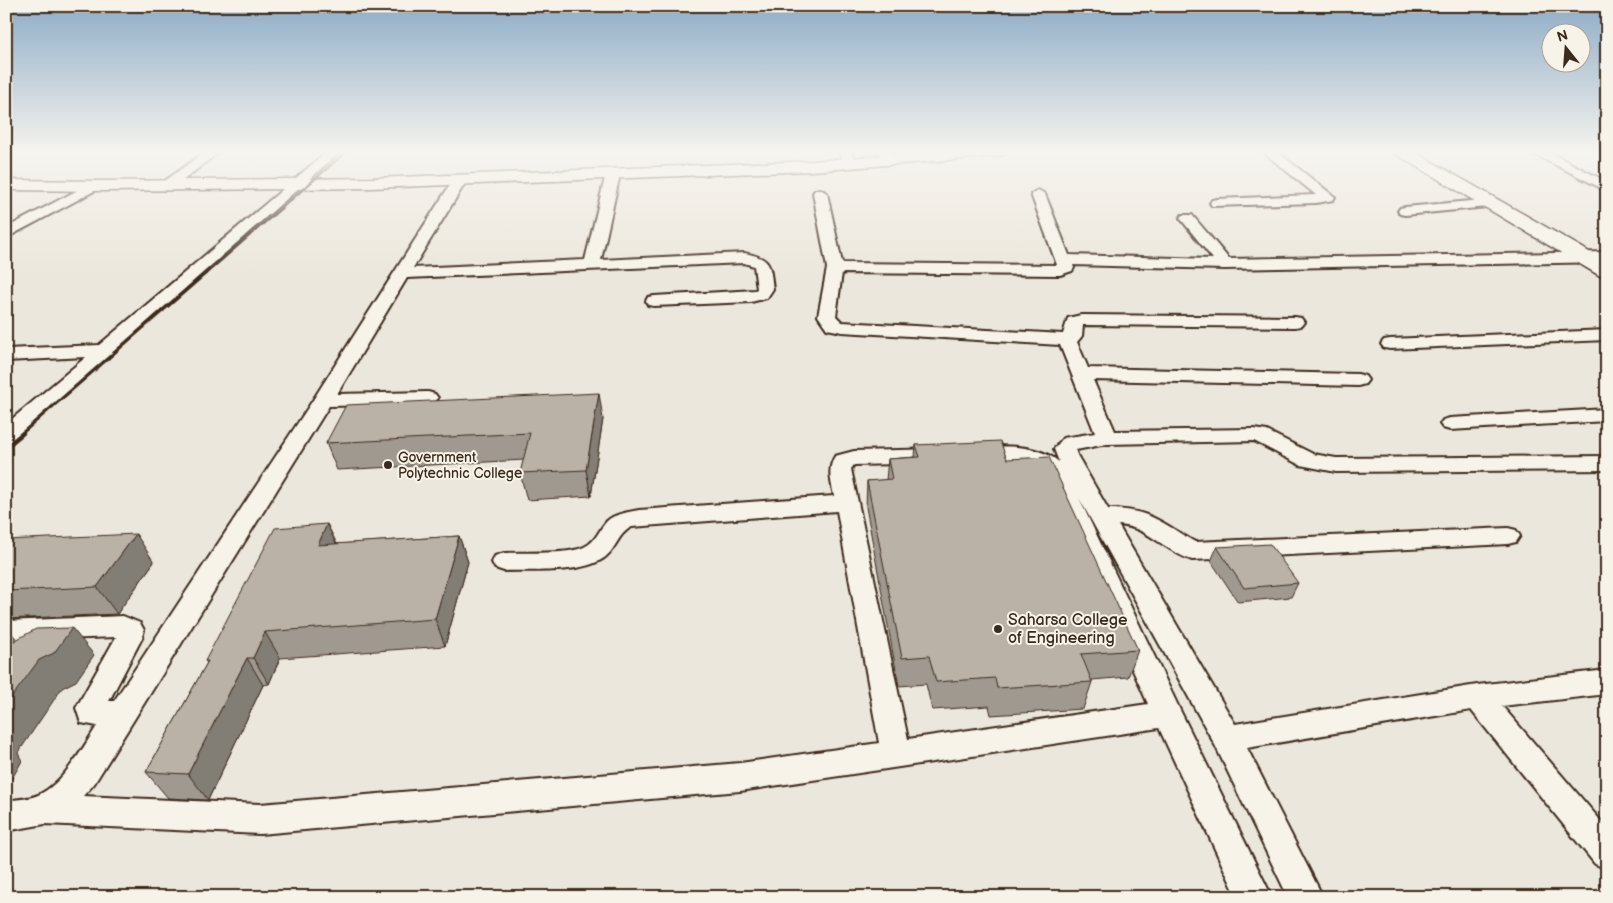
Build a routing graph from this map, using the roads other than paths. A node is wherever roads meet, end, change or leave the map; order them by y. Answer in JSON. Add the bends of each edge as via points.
{"nodes":[{"id":1,"x":80,"y":193,"type":"edge"},
{"id":2,"x":287,"y":193,"type":"edge"},
{"id":3,"x":452,"y":193,"type":"edge"},
{"id":4,"x":609,"y":193,"type":"edge"},
{"id":5,"x":1323,"y":193,"type":"edge"},
{"id":6,"x":1476,"y":193,"type":"edge"},
{"id":7,"x":820,"y":194,"type":"dead end"},
{"id":8,"x":1038,"y":194,"type":"dead end"},
{"id":9,"x":1217,"y":203,"type":"dead end"},
{"id":10,"x":1493,"y":203,"type":"junction"},
{"id":11,"x":1405,"y":211,"type":"dead end"},
{"id":12,"x":1187,"y":218,"type":"dead end"},
{"id":13,"x":6,"y":234,"type":"edge"},
{"id":14,"x":1584,"y":257,"type":"junction"},
{"id":15,"x":1607,"y":257,"type":"edge"},
{"id":16,"x":1064,"y":260,"type":"junction"},
{"id":17,"x":592,"y":264,"type":"junction"},
{"id":18,"x":1225,"y":264,"type":"junction"},
{"id":19,"x":835,"y":268,"type":"junction"},
{"id":20,"x":1607,"y":272,"type":"edge"},
{"id":21,"x":403,"y":273,"type":"junction"},
{"id":22,"x":654,"y":302,"type":"dead end"},
{"id":23,"x":1295,"y":322,"type":"dead end"},
{"id":24,"x":1607,"y":336,"type":"edge"},
{"id":25,"x":1067,"y":340,"type":"junction"},
{"id":26,"x":1390,"y":344,"type":"dead end"},
{"id":27,"x":106,"y":350,"type":"junction"},
{"id":28,"x":6,"y":355,"type":"edge"},
{"id":29,"x":1081,"y":374,"type":"junction"},
{"id":30,"x":1358,"y":380,"type":"dead end"},
{"id":31,"x":428,"y":398,"type":"dead end"},
{"id":32,"x":322,"y":400,"type":"junction"},
{"id":33,"x":1607,"y":415,"type":"edge"},
{"id":34,"x":1450,"y":424,"type":"dead end"},
{"id":35,"x":10,"y":430,"type":"edge"},
{"id":36,"x":1106,"y":438,"type":"junction"},
{"id":37,"x":1607,"y":463,"type":"edge"},
{"id":38,"x":847,"y":503,"type":"junction"},
{"id":39,"x":1100,"y":517,"type":"junction"},
{"id":40,"x":1508,"y":536,"type":"dead end"},
{"id":41,"x":504,"y":562,"type":"dead end"},
{"id":42,"x":6,"y":631,"type":"edge"},
{"id":43,"x":1607,"y":682,"type":"edge"},
{"id":44,"x":1477,"y":697,"type":"junction"},
{"id":45,"x":122,"y":713,"type":"junction"},
{"id":46,"x":1167,"y":714,"type":"junction"},
{"id":47,"x":1227,"y":738,"type":"junction"},
{"id":48,"x":896,"y":754,"type":"junction"},
{"id":49,"x":45,"y":809,"type":"junction"},
{"id":50,"x":6,"y":816,"type":"edge"},
{"id":51,"x":1607,"y":853,"type":"edge"},
{"id":52,"x":1255,"y":897,"type":"edge"},
{"id":53,"x":1306,"y":897,"type":"edge"}],
"edges":[{"from":1,"to":13,"type":"street"},
{"from":2,"to":27,"type":"street"},
{"from":3,"to":21,"type":"street"},
{"from":4,"to":17,"type":"street"},
{"from":5,"to":9,"type":"street","via":[[1328,197]]},
{"from":6,"to":10,"type":"main road"},
{"from":7,"to":19,"type":"street"},
{"from":8,"to":16,"type":"street"},
{"from":10,"to":11,"type":"street"},
{"from":10,"to":14,"type":"main road"},
{"from":12,"to":18,"type":"street"},
{"from":14,"to":15,"type":"street"},
{"from":14,"to":18,"type":"street"},
{"from":14,"to":20,"type":"main road"},
{"from":16,"to":18,"type":"street"},
{"from":16,"to":19,"type":"street","via":[[1066,268],[1060,270]]},
{"from":17,"to":21,"type":"street"},
{"from":17,"to":22,"type":"street","via":[[744,258],[757,260],[762,265],[765,289],[752,298]]},
{"from":19,"to":25,"type":"street","via":[[827,316],[833,325]]},
{"from":21,"to":32,"type":"street"},
{"from":23,"to":25,"type":"street","via":[[1082,320],[1074,322],[1073,336]]},
{"from":24,"to":26,"type":"street"},
{"from":25,"to":29,"type":"street"},
{"from":27,"to":28,"type":"street"},
{"from":27,"to":35,"type":"street"},
{"from":29,"to":30,"type":"street"},
{"from":29,"to":36,"type":"street"},
{"from":31,"to":32,"type":"street"},
{"from":32,"to":45,"type":"street"},
{"from":33,"to":34,"type":"street"},
{"from":36,"to":37,"type":"street","via":[[1260,436],[1308,460],[1336,465]]},
{"from":36,"to":39,"type":"street","via":[[1070,443],[1066,449],[1066,455]]},
{"from":38,"to":41,"type":"street","via":[[639,518],[615,527],[602,547],[593,554],[580,558]]},
{"from":38,"to":46,"type":"street","via":[[840,469],[843,461],[854,458],[1027,455],[1046,461],[1054,469],[1118,602]]},
{"from":38,"to":48,"type":"street"},
{"from":39,"to":40,"type":"street","via":[[1134,519],[1151,525],[1192,551]]},
{"from":39,"to":47,"type":"street"},
{"from":42,"to":45,"type":"street","via":[[123,626],[131,630],[90,708],[91,714]]},
{"from":43,"to":44,"type":"street"},
{"from":44,"to":47,"type":"street"},
{"from":44,"to":51,"type":"street"},
{"from":45,"to":49,"type":"street","via":[[83,774]]},
{"from":46,"to":48,"type":"street"},
{"from":46,"to":52,"type":"street"},
{"from":47,"to":53,"type":"street"},
{"from":48,"to":49,"type":"street","via":[[740,777],[260,819]]},
{"from":49,"to":50,"type":"street"}]}
